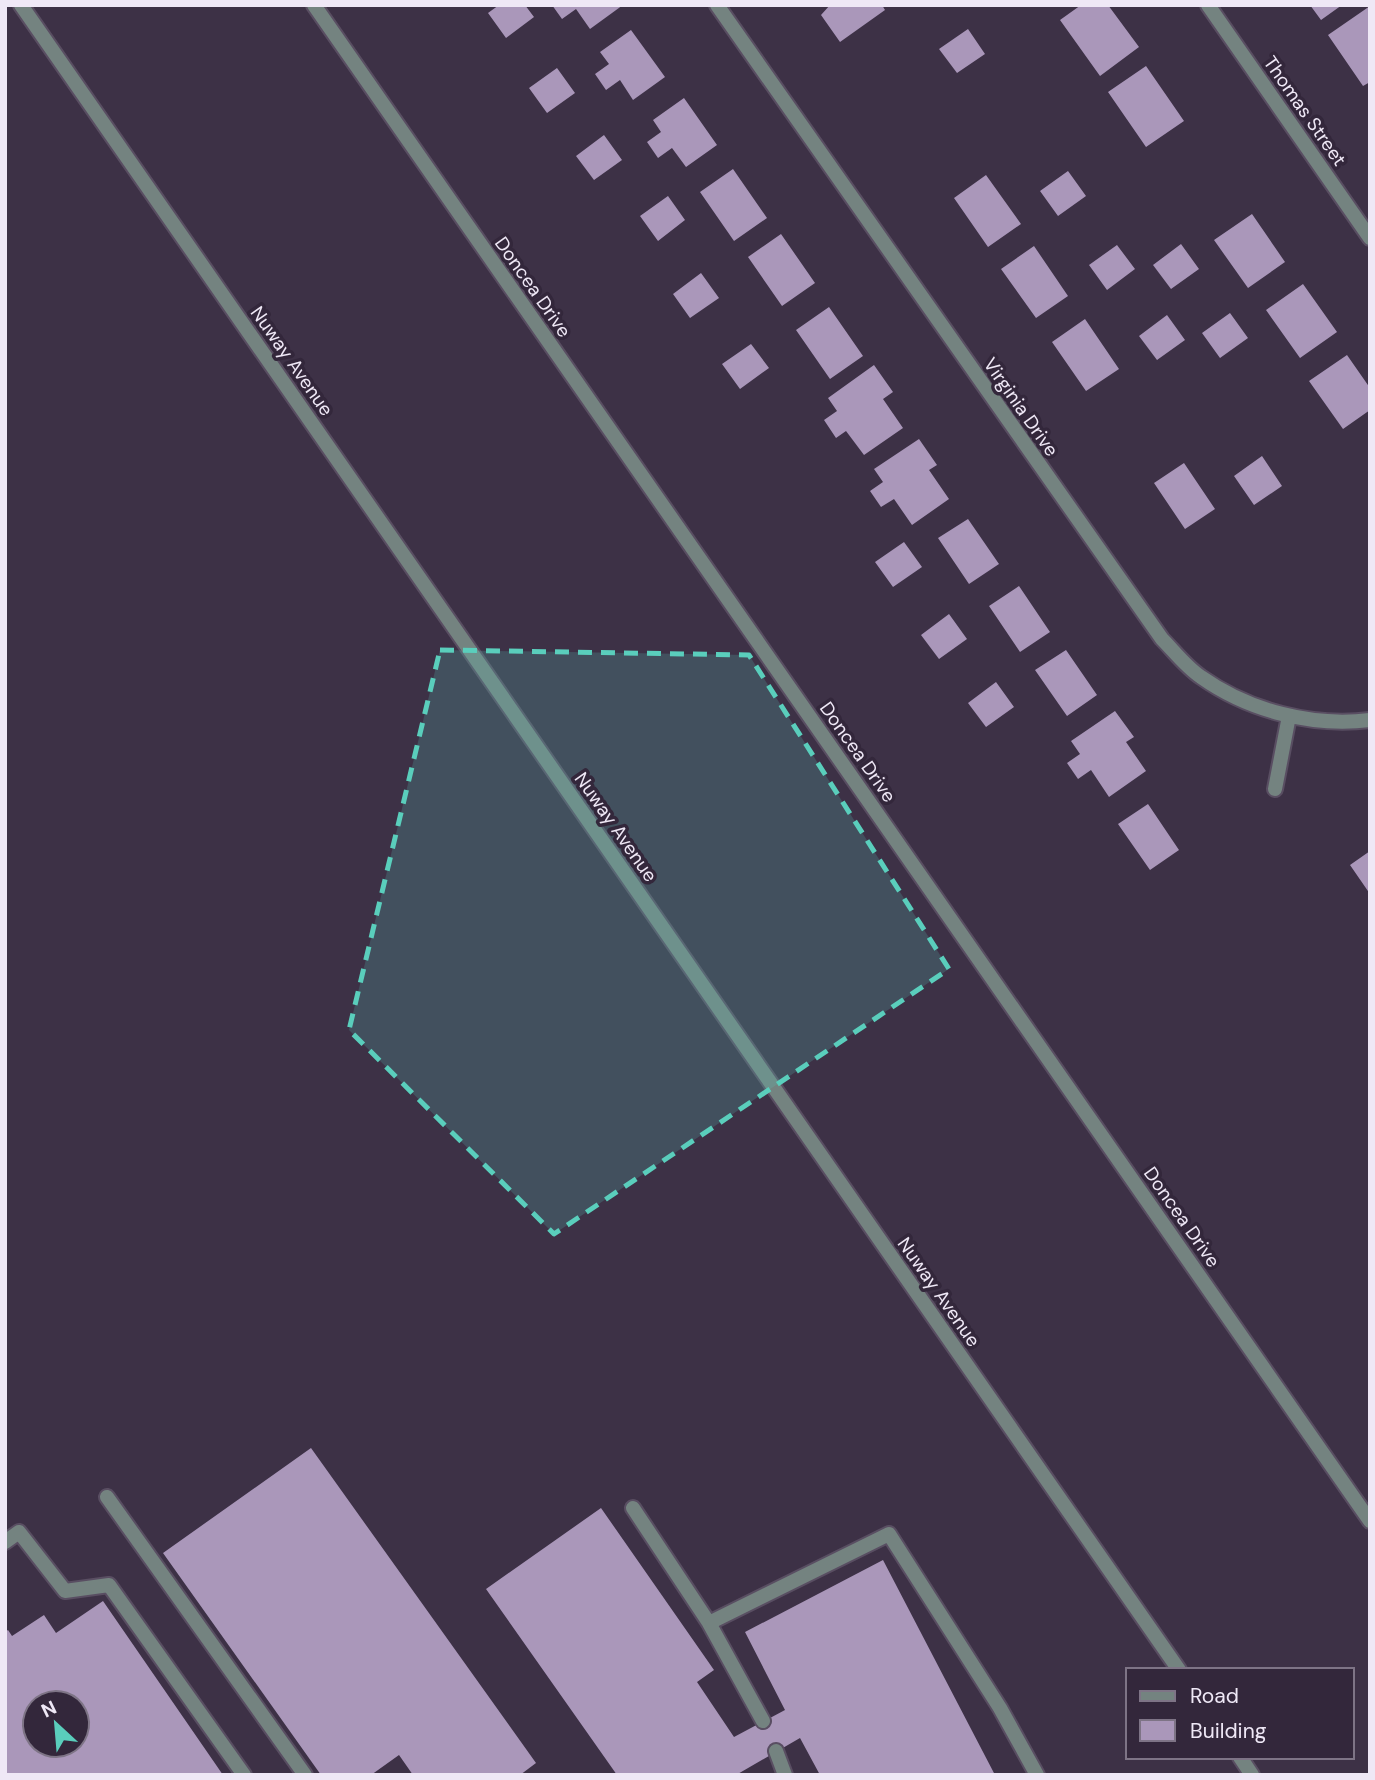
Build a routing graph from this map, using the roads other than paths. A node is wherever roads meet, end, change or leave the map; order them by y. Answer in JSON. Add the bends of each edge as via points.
{"nodes":[{"id":1,"x":20,"y":5,"type":"edge"},
{"id":2,"x":314,"y":5,"type":"edge"},
{"id":3,"x":717,"y":5,"type":"edge"},
{"id":4,"x":1208,"y":5,"type":"edge"},
{"id":5,"x":1370,"y":238,"type":"edge"},
{"id":6,"x":1290,"y":716,"type":"junction"},
{"id":7,"x":1370,"y":720,"type":"edge"},
{"id":8,"x":1275,"y":789,"type":"dead end"},
{"id":9,"x":107,"y":1497,"type":"dead end"},
{"id":10,"x":633,"y":1508,"type":"dead end"},
{"id":11,"x":1370,"y":1521,"type":"edge"},
{"id":12,"x":5,"y":1542,"type":"edge"},
{"id":13,"x":709,"y":1623,"type":"junction"},
{"id":14,"x":1178,"y":1668,"type":"edge"},
{"id":15,"x":763,"y":1721,"type":"dead end"},
{"id":16,"x":776,"y":1751,"type":"dead end"},
{"id":17,"x":1241,"y":1759,"type":"edge"},
{"id":18,"x":244,"y":1775,"type":"edge"},
{"id":19,"x":305,"y":1775,"type":"edge"},
{"id":20,"x":785,"y":1775,"type":"edge"},
{"id":21,"x":1037,"y":1775,"type":"edge"},
{"id":22,"x":1252,"y":1775,"type":"edge"}],
"edges":[{"from":1,"to":14,"type":"street","name":"Nuway Avenue"},
{"from":2,"to":11,"type":"street","name":"Doncea Drive"},
{"from":3,"to":6,"type":"street","name":"Virginia Drive","via":[[1162,639],[1199,676],[1240,699]]},
{"from":4,"to":5,"type":"street","name":"Thomas Street"},
{"from":6,"to":7,"type":"street","name":"Virginia Drive","via":[[1343,723]]},
{"from":6,"to":8,"type":"street"},
{"from":9,"to":19,"type":"street"},
{"from":10,"to":13,"type":"street"},
{"from":12,"to":18,"type":"street","via":[[19,1532],[65,1591],[109,1585]]},
{"from":13,"to":15,"type":"street"},
{"from":13,"to":21,"type":"street","via":[[889,1534],[1000,1708]]},
{"from":16,"to":20,"type":"street"},
{"from":17,"to":22,"type":"street"}]}
